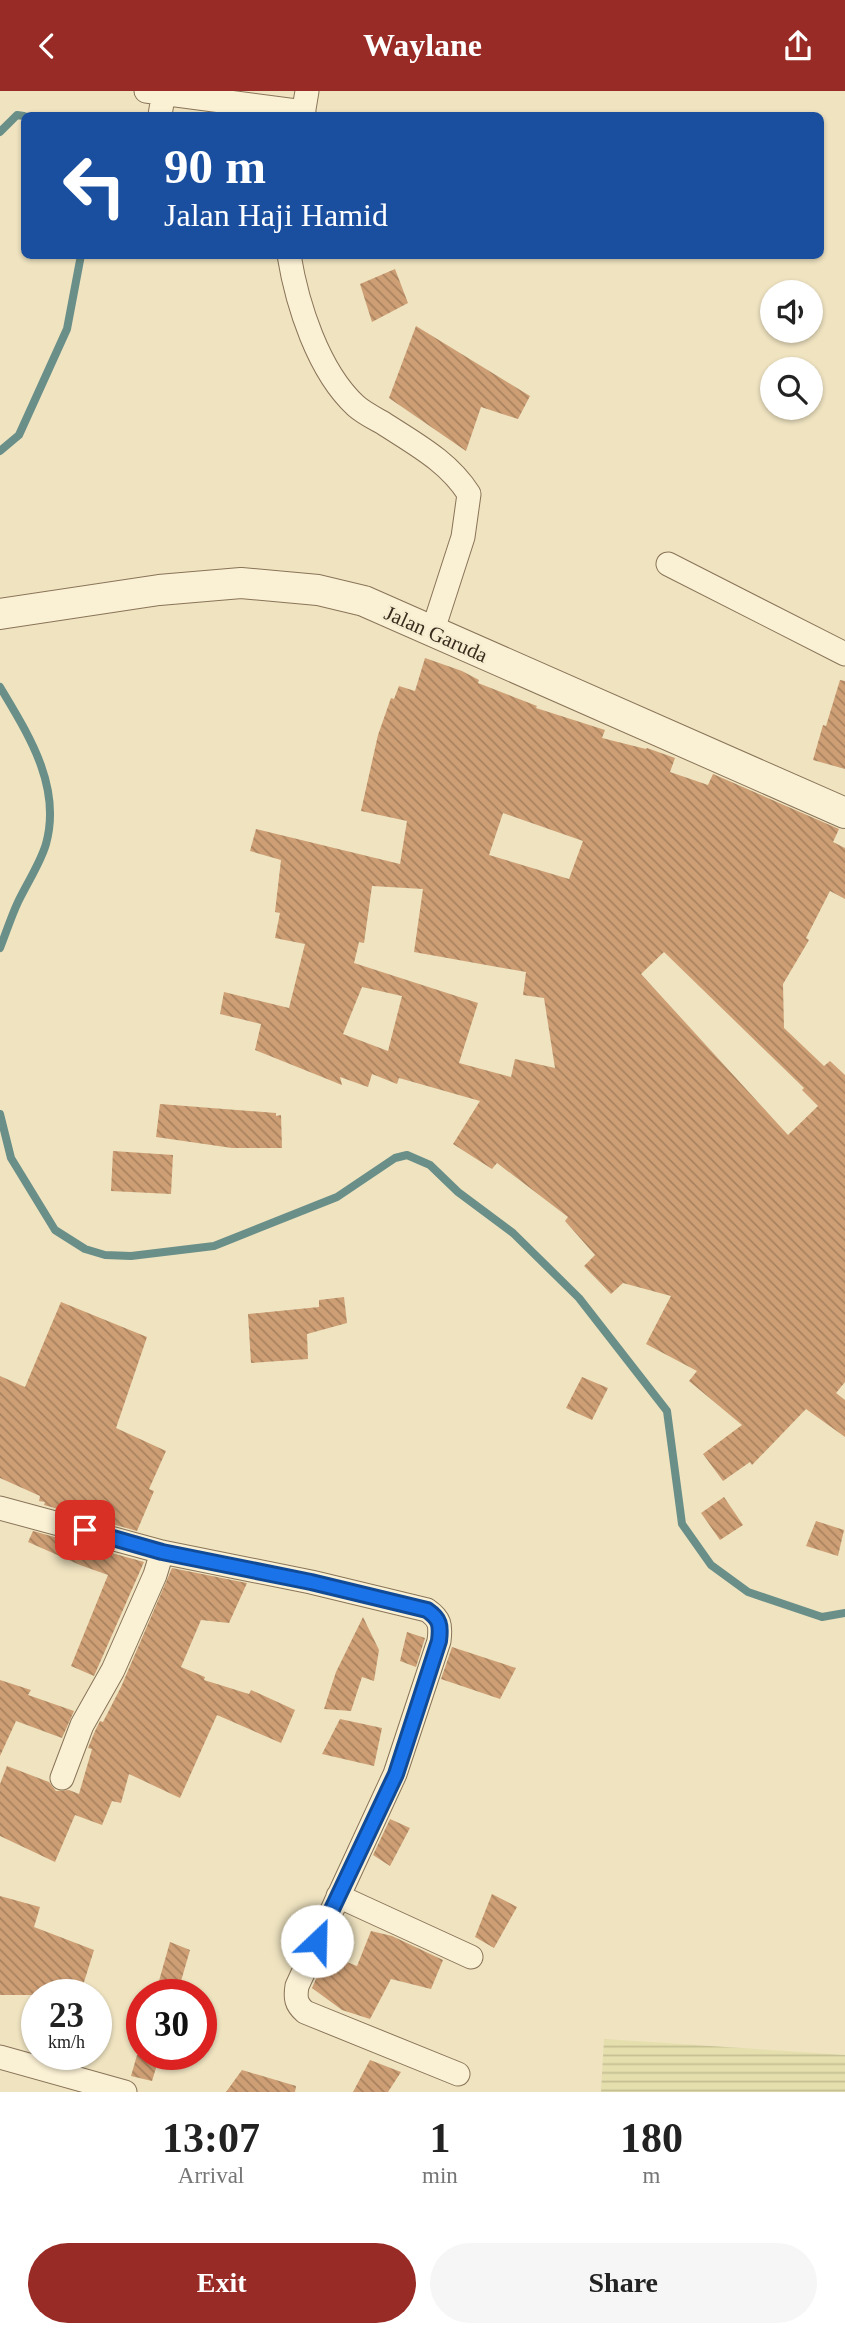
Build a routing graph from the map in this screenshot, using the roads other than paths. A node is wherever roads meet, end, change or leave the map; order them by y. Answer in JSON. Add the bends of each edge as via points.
{"nodes":[{"id":1,"x":159,"y":98,"type":"edge"},
{"id":2,"x":305,"y":106,"type":"edge"},
{"id":3,"x":290,"y":259,"type":"edge"},
{"id":4,"x":668,"y":564,"type":"dead end"},
{"id":5,"x":0,"y":614,"type":"edge"},
{"id":6,"x":432,"y":633,"type":"junction"},
{"id":7,"x":845,"y":654,"type":"edge"},
{"id":8,"x":845,"y":813,"type":"edge"},
{"id":9,"x":0,"y":1508,"type":"edge"},
{"id":10,"x":162,"y":1552,"type":"junction"},
{"id":11,"x":62,"y":1778,"type":"dead end"},
{"id":12,"x":338,"y":1896,"type":"junction"},
{"id":13,"x":471,"y":1957,"type":"dead end"},
{"id":14,"x":0,"y":2057,"type":"edge"},
{"id":15,"x":458,"y":2074,"type":"dead end"},
{"id":16,"x":125,"y":2092,"type":"edge"}],
"edges":[{"from":1,"to":2,"type":"street"},
{"from":3,"to":6,"type":"street","via":[[304,316],[335,381],[356,406],[448,466],[469,494],[463,537]]},
{"from":4,"to":7,"type":"street"},
{"from":5,"to":6,"type":"street","name":"Jalan Garuda","via":[[159,590],[241,583],[307,589],[364,601]]},
{"from":6,"to":8,"type":"street","name":"Jalan Garuda"},
{"from":9,"to":10,"type":"street"},
{"from":10,"to":11,"type":"street"},
{"from":10,"to":12,"type":"street","via":[[311,1582],[427,1610],[437,1617],[439,1641],[396,1774]]},
{"from":12,"to":13,"type":"street"},
{"from":12,"to":15,"type":"street","via":[[297,1986],[298,2005],[305,2013]]},
{"from":14,"to":16,"type":"street"}]}
